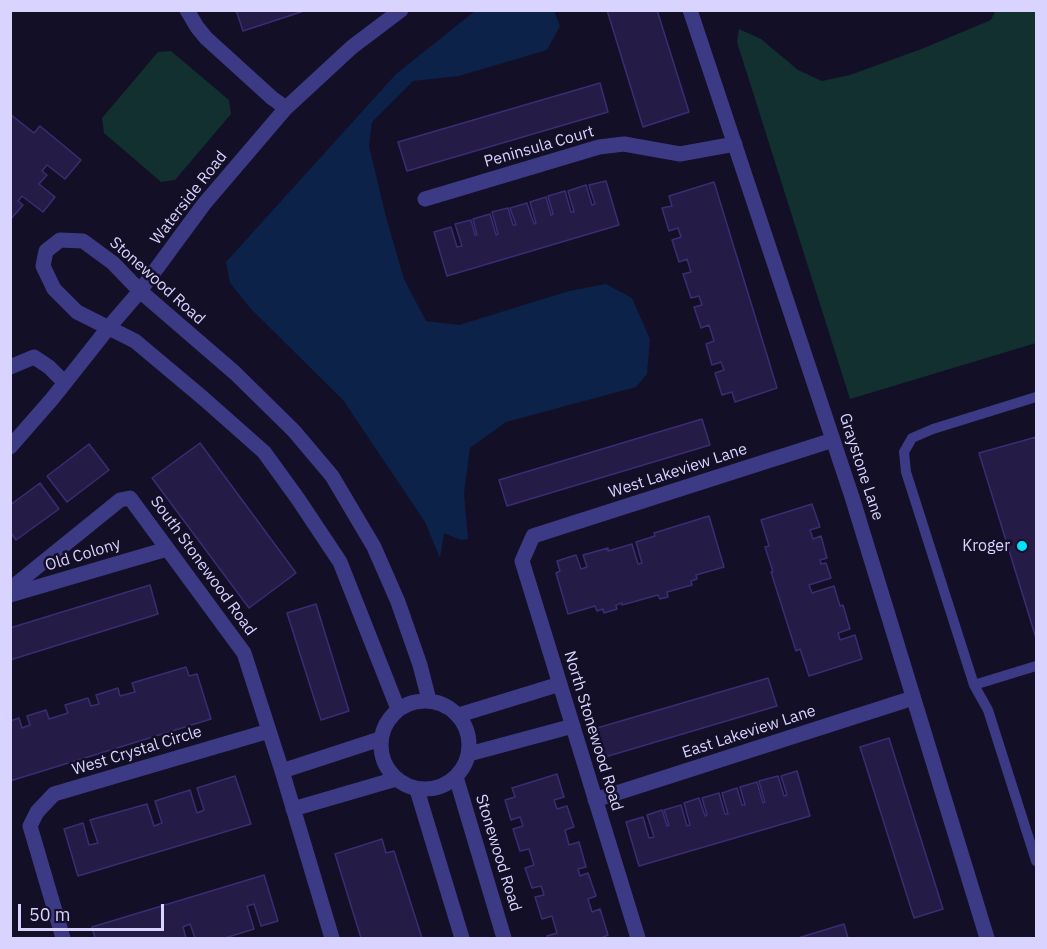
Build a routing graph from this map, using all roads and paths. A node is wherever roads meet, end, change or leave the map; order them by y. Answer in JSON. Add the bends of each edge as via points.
{"nodes":[{"id":1,"x":187,"y":10,"type":"edge"},
{"id":2,"x":400,"y":10,"type":"edge"},
{"id":3,"x":690,"y":10,"type":"edge"},
{"id":4,"x":286,"y":108,"type":"junction"},
{"id":5,"x":735,"y":144,"type":"junction"},
{"id":6,"x":425,"y":199,"type":"dead end"},
{"id":7,"x":140,"y":291,"type":"junction"},
{"id":8,"x":109,"y":327,"type":"junction"},
{"id":9,"x":10,"y":367,"type":"edge"},
{"id":10,"x":65,"y":383,"type":"junction"},
{"id":11,"x":1036,"y":397,"type":"edge"},
{"id":12,"x":28,"y":429,"type":"junction"},
{"id":13,"x":10,"y":436,"type":"edge"},
{"id":14,"x":833,"y":440,"type":"junction"},
{"id":15,"x":10,"y":447,"type":"edge"},
{"id":16,"x":533,"y":536,"type":"joint"},
{"id":17,"x":167,"y":549,"type":"junction"},
{"id":18,"x":10,"y":589,"type":"edge"},
{"id":19,"x":10,"y":596,"type":"edge"},
{"id":20,"x":1036,"y":666,"type":"edge"},
{"id":21,"x":560,"y":684,"type":"junction"},
{"id":22,"x":974,"y":685,"type":"junction"},
{"id":23,"x":913,"y":698,"type":"junction"},
{"id":24,"x":429,"y":700,"type":"junction"},
{"id":25,"x":398,"y":709,"type":"junction"},
{"id":26,"x":459,"y":715,"type":"junction"},
{"id":27,"x":573,"y":726,"type":"junction"},
{"id":28,"x":269,"y":731,"type":"junction"},
{"id":29,"x":380,"y":739,"type":"junction"},
{"id":30,"x":469,"y":754,"type":"junction"},
{"id":31,"x":282,"y":771,"type":"junction"},
{"id":32,"x":456,"y":777,"type":"junction"},
{"id":33,"x":396,"y":779,"type":"junction"},
{"id":34,"x":417,"y":790,"type":"junction"},
{"id":35,"x":596,"y":800,"type":"junction"},
{"id":36,"x":293,"y":809,"type":"junction"},
{"id":37,"x":1036,"y":861,"type":"edge"},
{"id":38,"x":63,"y":939,"type":"edge"},
{"id":39,"x":332,"y":939,"type":"edge"},
{"id":40,"x":462,"y":939,"type":"edge"},
{"id":41,"x":504,"y":939,"type":"edge"},
{"id":42,"x":638,"y":939,"type":"edge"},
{"id":43,"x":987,"y":939,"type":"edge"}],
"edges":[{"from":1,"to":4,"type":"street","via":[[206,38]]},
{"from":2,"to":4,"type":"street","name":"Waterside Road","via":[[352,47]]},
{"from":3,"to":5,"type":"street","name":"Graystone Lane"},
{"from":4,"to":7,"type":"street","name":"Waterside Road","via":[[204,204]]},
{"from":5,"to":6,"type":"street","name":"Peninsula Court","via":[[681,154],[624,144],[599,147]]},
{"from":5,"to":14,"type":"street","name":"Graystone Lane"},
{"from":7,"to":8,"type":"street","name":"Waterside Road"},
{"from":7,"to":8,"type":"street","name":"Stonewood Road","via":[[113,263],[83,241],[60,240],[45,251],[43,266],[54,290],[78,312]]},
{"from":7,"to":24,"type":"street","name":"Stonewood Road","via":[[235,373],[294,431],[332,476],[374,547],[398,602]]},
{"from":8,"to":10,"type":"street","name":"Waterside Road"},
{"from":8,"to":25,"type":"street","name":"Stonewood Road","via":[[135,341],[264,452],[340,562]]},
{"from":9,"to":10,"type":"street","via":[[34,357]]},
{"from":10,"to":12,"type":"street","name":"Waterside Road"},
{"from":11,"to":22,"type":"lane","via":[[912,438],[904,452],[906,472]]},
{"from":12,"to":13,"type":"street","name":"Waterside Road"},
{"from":12,"to":15,"type":"street","name":"Waterside Road"},
{"from":14,"to":16,"type":"street","name":"West Lakeview Lane"},
{"from":14,"to":23,"type":"street","name":"Graystone Lane"},
{"from":16,"to":21,"type":"street","name":"North Stonewood Road","via":[[522,561]]},
{"from":17,"to":18,"type":"street","name":"South Stonewood Road","via":[[130,498],[120,500]]},
{"from":17,"to":19,"type":"street","name":"Old Colony"},
{"from":17,"to":28,"type":"street","name":"South Stonewood Road","via":[[244,652]]},
{"from":20,"to":22,"type":"lane"},
{"from":21,"to":26,"type":"street"},
{"from":21,"to":27,"type":"street","name":"North Stonewood Road"},
{"from":22,"to":37,"type":"lane","via":[[988,710]]},
{"from":23,"to":35,"type":"street","name":"East Lakeview Lane"},
{"from":23,"to":43,"type":"street","name":"Graystone Lane"},
{"from":24,"to":25,"type":"street"},
{"from":24,"to":26,"type":"street"},
{"from":25,"to":29,"type":"street","via":[[386,722]]},
{"from":26,"to":30,"type":"street","via":[[469,734]]},
{"from":27,"to":30,"type":"street"},
{"from":27,"to":35,"type":"street","name":"North Stonewood Road"},
{"from":28,"to":31,"type":"street","name":"South Stonewood Road"},
{"from":28,"to":38,"type":"street","name":"West Crystal Circle","via":[[54,794],[30,826]]},
{"from":29,"to":31,"type":"street"},
{"from":29,"to":33,"type":"street","via":[[383,761]]},
{"from":30,"to":32,"type":"street"},
{"from":31,"to":36,"type":"street","name":"South Stonewood Road"},
{"from":32,"to":34,"type":"street","via":[[438,788]]},
{"from":32,"to":41,"type":"street","name":"Stonewood Road"},
{"from":33,"to":34,"type":"street"},
{"from":33,"to":36,"type":"street"},
{"from":34,"to":40,"type":"street"},
{"from":35,"to":42,"type":"street","name":"North Stonewood Road"},
{"from":36,"to":39,"type":"street","name":"South Stonewood Road"}]}
